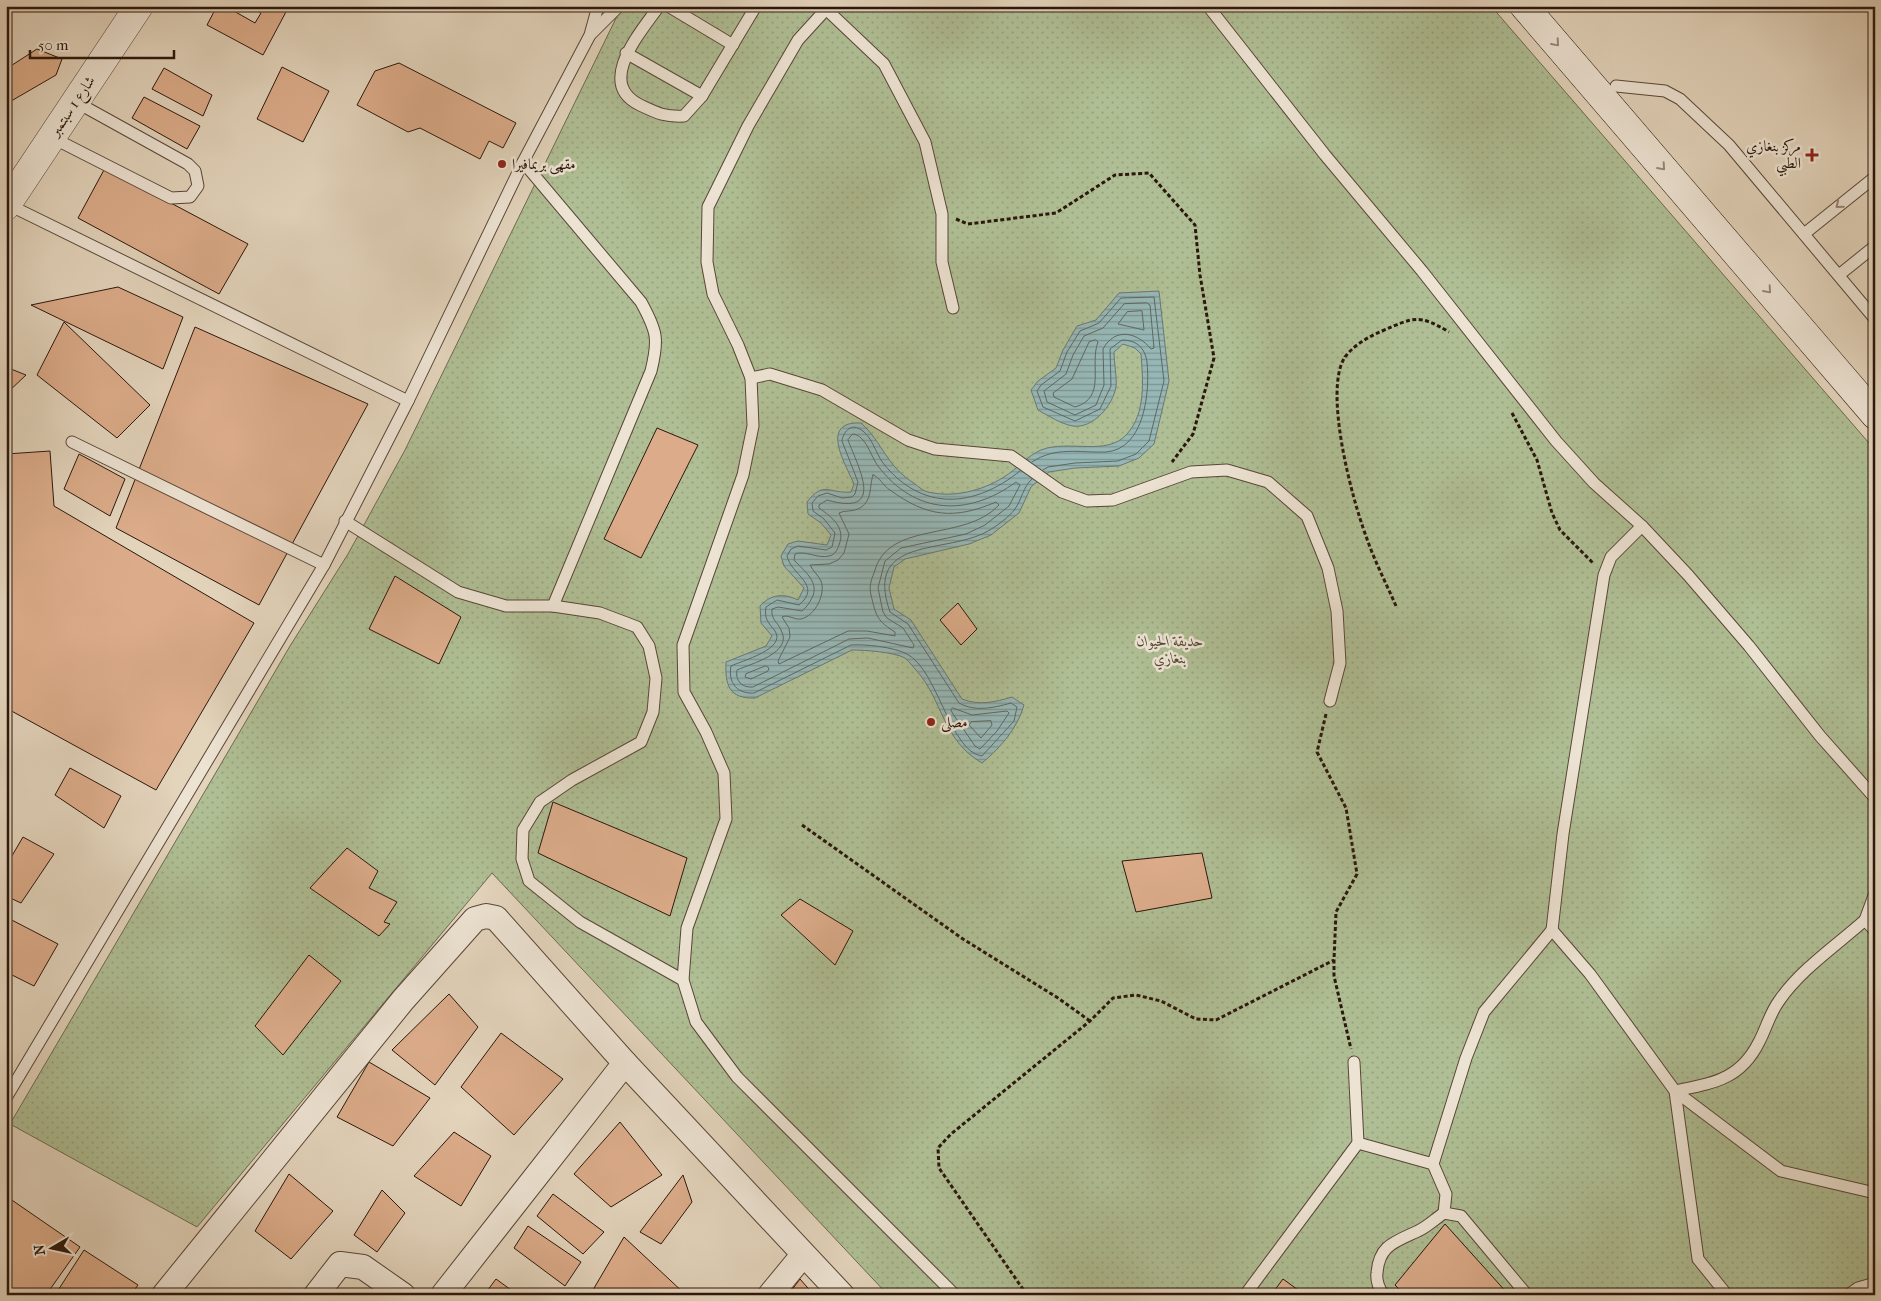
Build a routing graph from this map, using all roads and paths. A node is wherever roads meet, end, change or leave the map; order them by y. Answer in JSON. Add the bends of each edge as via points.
{"nodes":[{"id":1,"x":139,"y":6,"type":"edge"},
{"id":2,"x":598,"y":6,"type":"edge"},
{"id":3,"x":619,"y":6,"type":"edge"},
{"id":4,"x":660,"y":6,"type":"edge"},
{"id":5,"x":668,"y":6,"type":"edge"},
{"id":6,"x":1208,"y":6,"type":"edge"},
{"id":7,"x":1524,"y":6,"type":"edge"},
{"id":8,"x":1549,"y":6,"type":"edge"},
{"id":9,"x":752,"y":7,"type":"edge"},
{"id":10,"x":827,"y":8,"type":"edge"},
{"id":11,"x":590,"y":35,"type":"junction"},
{"id":12,"x":733,"y":46,"type":"junction"},
{"id":13,"x":626,"y":53,"type":"junction"},
{"id":14,"x":1616,"y":86,"type":"junction"},
{"id":15,"x":702,"y":96,"type":"junction"},
{"id":16,"x":75,"y":101,"type":"junction"},
{"id":17,"x":51,"y":137,"type":"junction"},
{"id":18,"x":522,"y":162,"type":"junction"},
{"id":19,"x":1875,"y":177,"type":"edge"},
{"id":20,"x":7,"y":205,"type":"edge"},
{"id":21,"x":942,"y":214,"type":"junction"},
{"id":22,"x":1804,"y":234,"type":"junction"},
{"id":23,"x":1875,"y":246,"type":"edge"},
{"id":24,"x":1839,"y":275,"type":"junction"},
{"id":25,"x":952,"y":308,"type":"dead end"},
{"id":26,"x":1875,"y":319,"type":"edge"},
{"id":27,"x":1454,"y":334,"type":"dead end"},
{"id":28,"x":751,"y":378,"type":"junction"},
{"id":29,"x":1875,"y":388,"type":"edge"},
{"id":30,"x":408,"y":402,"type":"junction"},
{"id":31,"x":1507,"y":405,"type":"dead end"},
{"id":32,"x":1875,"y":415,"type":"edge"},
{"id":33,"x":72,"y":442,"type":"dead end"},
{"id":34,"x":1154,"y":487,"type":"junction"},
{"id":35,"x":345,"y":521,"type":"junction"},
{"id":36,"x":1642,"y":526,"type":"junction"},
{"id":37,"x":324,"y":565,"type":"junction"},
{"id":38,"x":1604,"y":575,"type":"junction"},
{"id":39,"x":553,"y":606,"type":"junction"},
{"id":40,"x":1396,"y":606,"type":"dead end"},
{"id":41,"x":1330,"y":701,"type":"joint"},
{"id":42,"x":1875,"y":798,"type":"edge"},
{"id":43,"x":802,"y":824,"type":"dead end"},
{"id":44,"x":1875,"y":893,"type":"edge"},
{"id":45,"x":1866,"y":920,"type":"junction"},
{"id":46,"x":1552,"y":930,"type":"junction"},
{"id":47,"x":1875,"y":931,"type":"edge"},
{"id":48,"x":1334,"y":960,"type":"junction"},
{"id":49,"x":683,"y":980,"type":"junction"},
{"id":50,"x":1090,"y":1021,"type":"junction"},
{"id":51,"x":1354,"y":1062,"type":"joint"},
{"id":52,"x":625,"y":1063,"type":"junction"},
{"id":53,"x":1675,"y":1092,"type":"junction"},
{"id":54,"x":6,"y":1098,"type":"edge"},
{"id":55,"x":1358,"y":1143,"type":"junction"},
{"id":56,"x":1433,"y":1164,"type":"junction"},
{"id":57,"x":1875,"y":1193,"type":"edge"},
{"id":58,"x":1444,"y":1213,"type":"junction"},
{"id":59,"x":803,"y":1255,"type":"junction"},
{"id":60,"x":1875,"y":1283,"type":"edge"},
{"id":61,"x":164,"y":1295,"type":"edge"},
{"id":62,"x":316,"y":1295,"type":"edge"},
{"id":63,"x":403,"y":1295,"type":"edge"},
{"id":64,"x":443,"y":1295,"type":"edge"},
{"id":65,"x":770,"y":1295,"type":"edge"},
{"id":66,"x":842,"y":1295,"type":"edge"},
{"id":67,"x":955,"y":1295,"type":"edge"},
{"id":68,"x":1027,"y":1295,"type":"edge"},
{"id":69,"x":1245,"y":1295,"type":"edge"},
{"id":70,"x":1384,"y":1295,"type":"edge"},
{"id":71,"x":1527,"y":1295,"type":"edge"},
{"id":72,"x":1727,"y":1295,"type":"edge"},
{"id":73,"x":1848,"y":1295,"type":"edge"}],
"edges":[{"from":1,"to":16,"type":"main road","name":"شارع 1 سبتمبر"},
{"from":2,"to":11,"type":"lane"},
{"from":3,"to":11,"type":"lane"},
{"from":4,"to":13,"type":"lane"},
{"from":5,"to":12,"type":"lane"},
{"from":6,"to":36,"type":"lane","via":[[1556,441],[1594,483]]},
{"from":7,"to":32,"type":"main road","one_way":true},
{"from":8,"to":14,"type":"main road"},
{"from":9,"to":12,"type":"lane"},
{"from":10,"to":21,"type":"lane","via":[[884,64],[925,142]]},
{"from":10,"to":28,"type":"lane","via":[[798,40],[748,126],[708,207],[707,262],[713,294]]},
{"from":11,"to":18,"type":"lane"},
{"from":12,"to":15,"type":"lane"},
{"from":13,"to":15,"type":"lane"},
{"from":13,"to":15,"type":"lane","via":[[620,83],[628,99],[666,117],[684,116]]},
{"from":14,"to":22,"type":"lane","via":[[1664,91],[1680,99],[1729,146]]},
{"from":14,"to":29,"type":"main road"},
{"from":16,"to":17,"type":"main road","name":"شارع 1 سبتمبر"},
{"from":16,"to":17,"type":"lane","via":[[188,164],[195,171],[198,186],[190,196],[171,198]]},
{"from":17,"to":20,"type":"main road","name":"شارع 1 سبتمبر"},
{"from":18,"to":30,"type":"lane"},
{"from":18,"to":39,"type":"lane","via":[[640,302],[652,321],[658,345],[652,372]]},
{"from":19,"to":22,"type":"lane","one_way":true},
{"from":20,"to":30,"type":"lane"},
{"from":21,"to":25,"type":"lane","via":[[942,262]]},
{"from":21,"to":34,"type":"path","via":[[968,224],[1056,213],[1115,175],[1150,173],[1196,225],[1200,275],[1214,358],[1193,434]]},
{"from":22,"to":24,"type":"lane"},
{"from":23,"to":24,"type":"lane"},
{"from":24,"to":26,"type":"lane"},
{"from":27,"to":40,"type":"path","via":[[1429,320],[1414,319],[1372,335],[1344,358],[1336,386],[1340,432],[1351,482],[1366,536]]},
{"from":28,"to":34,"type":"lane","via":[[770,374],[822,390],[908,440],[935,449],[1000,454],[1017,460],[1050,485],[1087,501],[1113,500]]},
{"from":28,"to":49,"type":"lane","via":[[753,426],[743,475],[682,645],[684,692],[724,773],[726,820],[688,928]]},
{"from":30,"to":35,"type":"lane"},
{"from":31,"to":38,"type":"path","via":[[1537,460],[1560,530]]},
{"from":33,"to":37,"type":"lane"},
{"from":34,"to":41,"type":"lane","via":[[1191,472],[1227,470],[1268,482],[1307,516],[1328,568],[1337,611],[1340,663]]},
{"from":35,"to":37,"type":"lane"},
{"from":35,"to":39,"type":"lane","via":[[458,592],[506,606]]},
{"from":36,"to":38,"type":"lane","via":[[1611,558]]},
{"from":36,"to":42,"type":"lane","via":[[1749,646],[1820,736]]},
{"from":37,"to":54,"type":"lane"},
{"from":38,"to":46,"type":"lane","via":[[1563,834]]},
{"from":39,"to":49,"type":"lane","via":[[600,613],[636,627],[649,646],[656,678],[653,712],[641,742],[572,780],[540,802],[523,830],[522,859],[529,881],[580,922]]},
{"from":41,"to":48,"type":"path","via":[[1317,752],[1346,808],[1357,874],[1336,912]]},
{"from":43,"to":50,"type":"path","via":[[963,938]]},
{"from":44,"to":45,"type":"lane"},
{"from":45,"to":47,"type":"lane"},
{"from":45,"to":53,"type":"lane","via":[[1788,989],[1742,1068],[1718,1082]]},
{"from":46,"to":53,"type":"lane","via":[[1590,974]]},
{"from":46,"to":56,"type":"lane","via":[[1484,1012]]},
{"from":48,"to":50,"type":"path","via":[[1216,1020],[1196,1019],[1161,1001],[1136,995],[1113,998]]},
{"from":48,"to":51,"type":"path","via":[[1334,976]]},
{"from":49,"to":67,"type":"lane","via":[[696,1022],[737,1077]]},
{"from":50,"to":68,"type":"path","via":[[938,1148],[938,1168]]},
{"from":51,"to":55,"type":"lane"},
{"from":52,"to":59,"type":"street"},
{"from":52,"to":61,"type":"street","via":[[496,918],[475,918],[403,1000]]},
{"from":52,"to":64,"type":"street"},
{"from":53,"to":57,"type":"lane","via":[[1782,1171]]},
{"from":53,"to":72,"type":"lane","via":[[1698,1259]]},
{"from":55,"to":56,"type":"lane"},
{"from":55,"to":69,"type":"lane"},
{"from":56,"to":58,"type":"lane","via":[[1446,1194]]},
{"from":58,"to":70,"type":"lane","via":[[1420,1230],[1391,1244],[1379,1256],[1376,1276]]},
{"from":58,"to":71,"type":"lane","via":[[1461,1216]]},
{"from":59,"to":65,"type":"street"},
{"from":59,"to":66,"type":"street"},
{"from":60,"to":73,"type":"lane"},
{"from":62,"to":63,"type":"street","via":[[340,1264],[363,1266]]}]}
